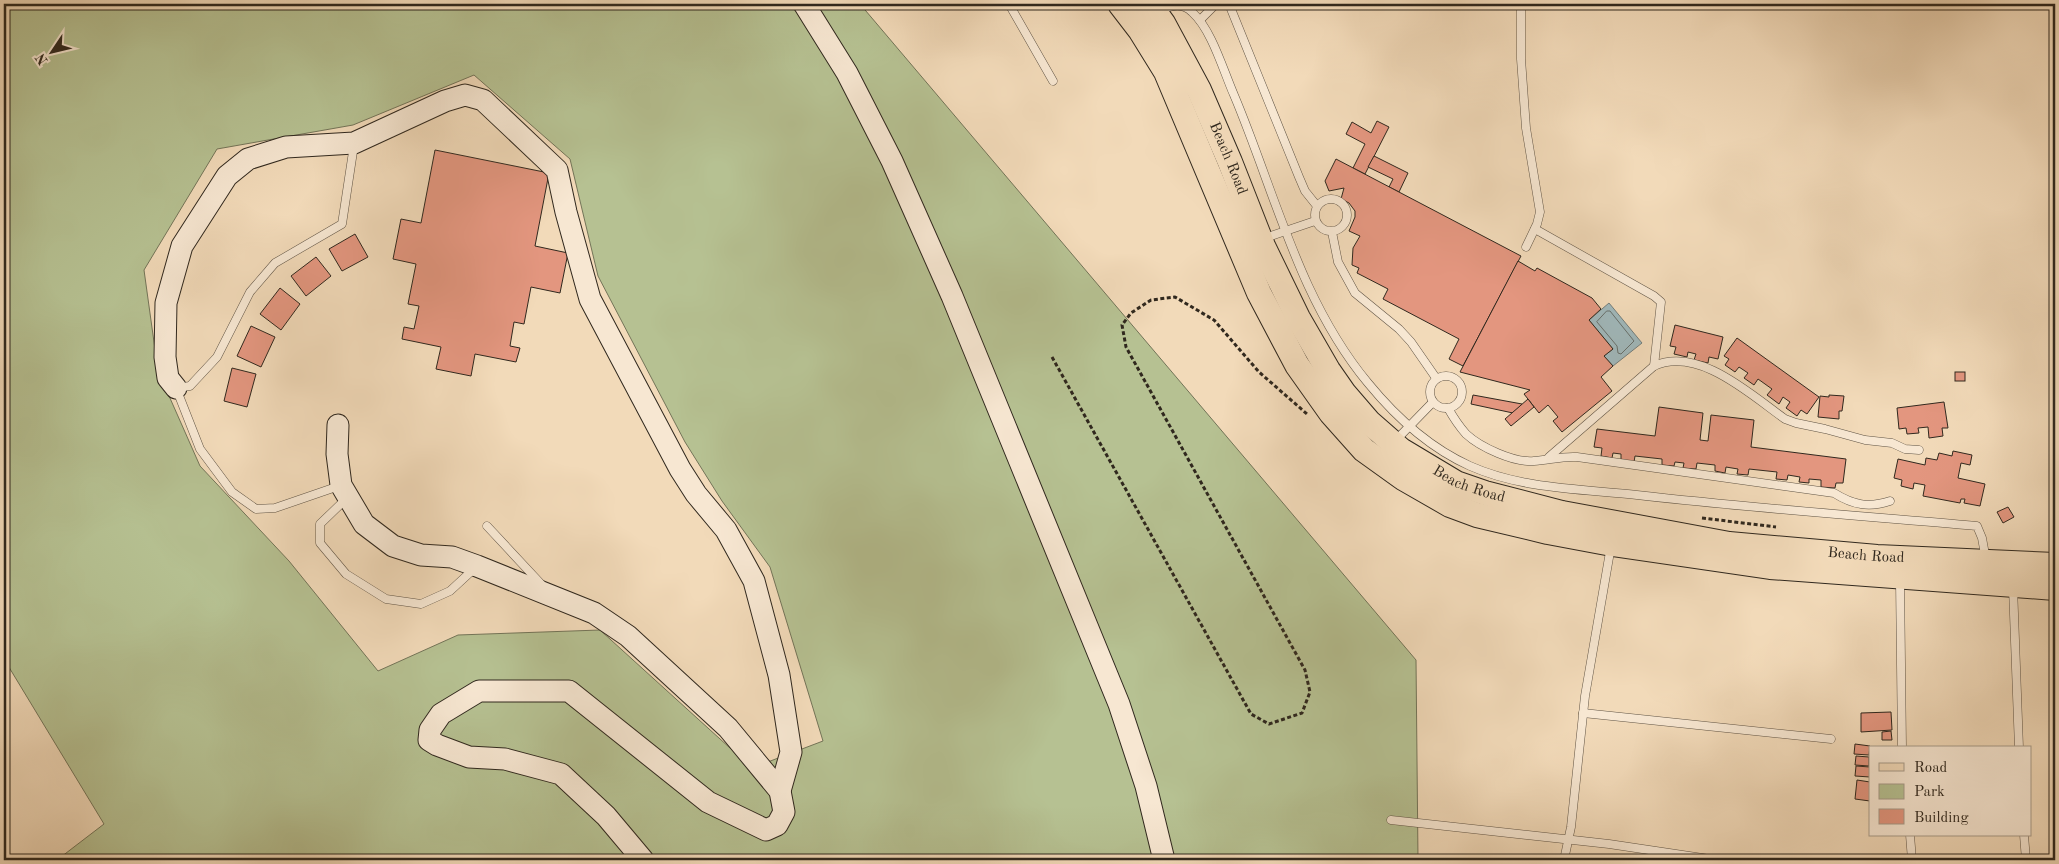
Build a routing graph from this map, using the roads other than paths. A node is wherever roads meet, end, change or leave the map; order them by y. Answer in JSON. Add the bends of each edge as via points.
{"nodes":[{"id":1,"x":804,"y":4,"type":"edge"},
{"id":2,"x":1009,"y":4,"type":"edge"},
{"id":3,"x":1120,"y":4,"type":"edge"},
{"id":4,"x":1216,"y":4,"type":"edge"},
{"id":5,"x":1229,"y":4,"type":"edge"},
{"id":6,"x":1522,"y":4,"type":"edge"},
{"id":7,"x":1152,"y":8,"type":"edge"},
{"id":8,"x":1200,"y":20,"type":"junction"},
{"id":9,"x":1052,"y":81,"type":"dead end"},
{"id":10,"x":354,"y":143,"type":"junction"},
{"id":11,"x":1241,"y":191,"type":"junction"},
{"id":12,"x":1218,"y":198,"type":"junction"},
{"id":13,"x":1317,"y":206,"type":"junction"},
{"id":14,"x":1315,"y":221,"type":"junction"},
{"id":15,"x":1535,"y":229,"type":"junction"},
{"id":16,"x":1284,"y":231,"type":"junction"},
{"id":17,"x":1332,"y":232,"type":"junction"},
{"id":18,"x":1260,"y":239,"type":"junction"},
{"id":19,"x":1526,"y":247,"type":"dead end"},
{"id":20,"x":1654,"y":366,"type":"junction"},
{"id":21,"x":1436,"y":378,"type":"junction"},
{"id":22,"x":176,"y":388,"type":"junction"},
{"id":23,"x":1433,"y":402,"type":"junction"},
{"id":24,"x":1448,"y":408,"type":"junction"},
{"id":25,"x":338,"y":425,"type":"dead end"},
{"id":26,"x":1409,"y":425,"type":"junction"},
{"id":27,"x":1393,"y":443,"type":"junction"},
{"id":28,"x":1919,"y":450,"type":"dead end"},
{"id":29,"x":1548,"y":459,"type":"junction"},
{"id":30,"x":344,"y":491,"type":"junction"},
{"id":31,"x":1890,"y":501,"type":"dead end"},
{"id":32,"x":487,"y":526,"type":"dead end"},
{"id":33,"x":1612,"y":544,"type":"junction"},
{"id":34,"x":1986,"y":561,"type":"junction"},
{"id":35,"x":2055,"y":564,"type":"edge"},
{"id":36,"x":477,"y":566,"type":"junction"},
{"id":37,"x":1900,"y":575,"type":"junction"},
{"id":38,"x":2012,"y":584,"type":"junction"},
{"id":39,"x":2055,"y":588,"type":"edge"},
{"id":40,"x":552,"y":595,"type":"junction"},
{"id":41,"x":1583,"y":713,"type":"junction"},
{"id":42,"x":1831,"y":740,"type":"dead end"},
{"id":43,"x":1902,"y":746,"type":"edge"},
{"id":44,"x":2019,"y":746,"type":"edge"},
{"id":45,"x":780,"y":791,"type":"junction"},
{"id":46,"x":1391,"y":820,"type":"dead end"},
{"id":47,"x":1910,"y":836,"type":"edge"},
{"id":48,"x":2024,"y":836,"type":"edge"},
{"id":49,"x":1568,"y":839,"type":"junction"},
{"id":50,"x":643,"y":860,"type":"edge"},
{"id":51,"x":1164,"y":860,"type":"edge"},
{"id":52,"x":1564,"y":860,"type":"edge"},
{"id":53,"x":1716,"y":860,"type":"edge"},
{"id":54,"x":1912,"y":860,"type":"edge"},
{"id":55,"x":2026,"y":860,"type":"edge"}],
"edges":[{"from":1,"to":51,"type":"street","via":[[847,73],[892,161],[952,296],[1119,704],[1146,786]]},
{"from":2,"to":9,"type":"lane"},
{"from":3,"to":12,"type":"main road","via":[[1166,72]]},
{"from":4,"to":8,"type":"lane"},
{"from":5,"to":13,"type":"lane","via":[[1298,177]]},
{"from":6,"to":15,"type":"lane","via":[[1521,58],[1526,119],[1540,212]]},
{"from":7,"to":8,"type":"lane","via":[[1183,5]]},
{"from":7,"to":11,"type":"main road","name":"Beach Road","via":[[1199,90]]},
{"from":8,"to":16,"type":"lane","via":[[1242,114]]},
{"from":10,"to":22,"type":"lane","via":[[342,224],[275,263],[250,292],[217,357],[190,386]]},
{"from":10,"to":22,"type":"street","via":[[286,147],[248,159],[228,176],[182,246],[166,303],[165,357],[168,378]]},
{"from":10,"to":45,"type":"street","via":[[465,95],[483,100],[557,170],[590,299],[680,469],[726,530],[754,581],[779,675],[791,752]]},
{"from":11,"to":12,"type":"main road"},
{"from":11,"to":18,"type":"main road","name":"Beach Road"},
{"from":12,"to":33,"type":"main road","via":[[1259,293],[1297,365],[1331,414],[1364,450],[1403,478],[1450,505],[1548,532]]},
{"from":13,"to":14,"type":"lane"},
{"from":13,"to":17,"type":"lane","via":[[1326,199],[1332,199],[1345,207],[1345,223]]},
{"from":14,"to":16,"type":"lane"},
{"from":14,"to":17,"type":"lane","via":[[1322,230]]},
{"from":15,"to":19,"type":"lane"},
{"from":15,"to":20,"type":"lane","via":[[1658,298],[1662,306]]},
{"from":16,"to":18,"type":"lane"},
{"from":16,"to":26,"type":"lane","via":[[1344,351],[1369,384]]},
{"from":17,"to":21,"type":"lane","via":[[1338,262],[1354,293],[1399,329]]},
{"from":18,"to":27,"type":"main road","name":"Beach Road","via":[[1294,310],[1328,370],[1369,422]]},
{"from":20,"to":28,"type":"lane","via":[[1664,362],[1696,364],[1728,379],[1796,424]]},
{"from":20,"to":29,"type":"lane"},
{"from":21,"to":23,"type":"lane","via":[[1429,392]]},
{"from":21,"to":24,"type":"lane","via":[[1452,376],[1460,384],[1462,394],[1458,404]]},
{"from":22,"to":30,"type":"lane","via":[[200,449],[232,492],[256,510]]},
{"from":23,"to":24,"type":"lane"},
{"from":23,"to":26,"type":"lane"},
{"from":24,"to":29,"type":"lane","via":[[1467,434],[1489,449],[1518,459]]},
{"from":25,"to":30,"type":"street","via":[[337,454]]},
{"from":26,"to":27,"type":"lane"},
{"from":26,"to":34,"type":"lane","via":[[1467,465],[1517,482],[1677,500],[1977,526]]},
{"from":27,"to":34,"type":"main road","name":"Beach Road","via":[[1456,483],[1562,512],[1729,544],[1877,557]]},
{"from":29,"to":31,"type":"lane","via":[[1577,457],[1834,493],[1862,505]]},
{"from":30,"to":36,"type":"street","via":[[364,524],[393,546],[421,555],[452,557]]},
{"from":30,"to":36,"type":"lane","via":[[320,524],[320,543],[346,574],[386,599],[421,604],[450,591]]},
{"from":32,"to":40,"type":"lane"},
{"from":33,"to":37,"type":"main road","via":[[1770,567]]},
{"from":33,"to":41,"type":"lane"},
{"from":34,"to":35,"type":"main road","name":"Beach Road"},
{"from":36,"to":40,"type":"street"},
{"from":37,"to":38,"type":"main road"},
{"from":37,"to":43,"type":"lane"},
{"from":38,"to":39,"type":"main road"},
{"from":38,"to":44,"type":"lane"},
{"from":40,"to":45,"type":"street","via":[[594,613],[628,636],[728,728]]},
{"from":41,"to":42,"type":"lane"},
{"from":41,"to":49,"type":"lane"},
{"from":45,"to":50,"type":"street","via":[[784,812],[777,825],[766,830],[708,802],[569,691],[480,691],[440,714],[430,730],[429,740],[469,757],[505,759],[561,774],[606,816]]},
{"from":46,"to":49,"type":"lane"},
{"from":47,"to":54,"type":"lane"},
{"from":48,"to":55,"type":"lane"},
{"from":49,"to":52,"type":"lane"},
{"from":49,"to":53,"type":"lane"}]}
